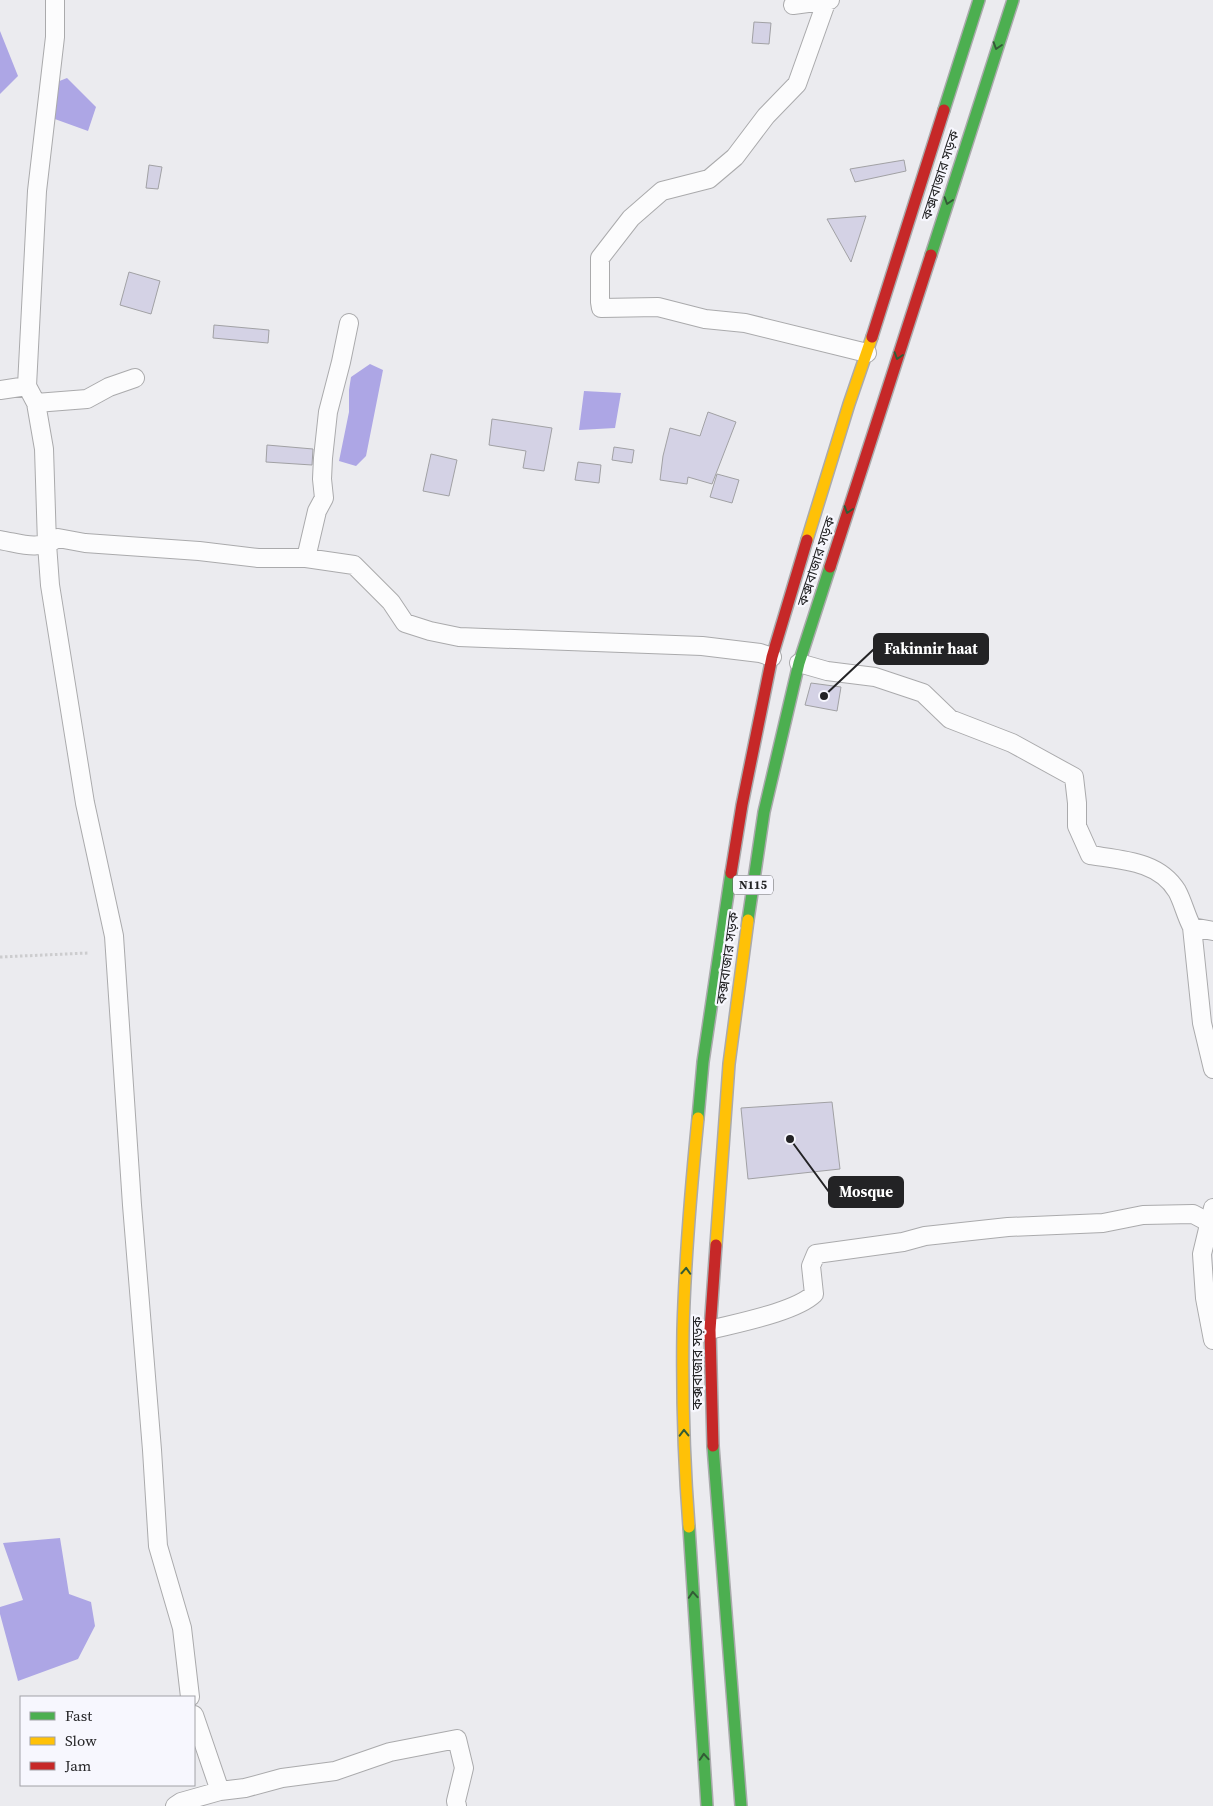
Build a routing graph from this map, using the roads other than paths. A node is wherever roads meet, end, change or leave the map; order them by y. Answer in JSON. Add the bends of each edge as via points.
{"nodes":[{"id":1,"x":55,"y":0,"type":"edge"},
{"id":2,"x":828,"y":0,"type":"edge"},
{"id":3,"x":979,"y":0,"type":"edge"},
{"id":4,"x":1012,"y":0,"type":"edge"},
{"id":5,"x":793,"y":5,"type":"dead end"},
{"id":6,"x":349,"y":323,"type":"dead end"},
{"id":7,"x":867,"y":353,"type":"junction"},
{"id":8,"x":135,"y":378,"type":"dead end"},
{"id":9,"x":27,"y":386,"type":"junction"},
{"id":10,"x":0,"y":390,"type":"edge"},
{"id":11,"x":36,"y":404,"type":"junction"},
{"id":12,"x":0,"y":540,"type":"edge"},
{"id":13,"x":47,"y":544,"type":"junction"},
{"id":14,"x":306,"y":558,"type":"junction"},
{"id":15,"x":772,"y":657,"type":"junction"},
{"id":16,"x":799,"y":663,"type":"junction"},
{"id":17,"x":1192,"y":927,"type":"junction"},
{"id":18,"x":1213,"y":931,"type":"edge"},
{"id":19,"x":1213,"y":1069,"type":"edge"},
{"id":20,"x":1211,"y":1216,"type":"edge"},
{"id":21,"x":683,"y":1330,"type":"junction"},
{"id":22,"x":710,"y":1330,"type":"junction"},
{"id":23,"x":1213,"y":1340,"type":"edge"},
{"id":24,"x":190,"y":1696,"type":"edge"},
{"id":25,"x":195,"y":1718,"type":"edge"},
{"id":26,"x":220,"y":1791,"type":"junction"},
{"id":27,"x":175,"y":1806,"type":"edge"},
{"id":28,"x":457,"y":1806,"type":"edge"},
{"id":29,"x":707,"y":1806,"type":"edge"},
{"id":30,"x":741,"y":1806,"type":"edge"}],
"edges":[{"from":1,"to":9,"type":"street","via":[[55,37],[37,191]]},
{"from":2,"to":5,"type":"street"},
{"from":2,"to":7,"type":"street","via":[[796,84],[766,116],[735,157],[709,179],[662,191],[631,218],[600,258],[600,302],[601,308],[658,307],[705,319],[745,323]]},
{"from":3,"to":7,"type":"highway","name":"কক্সবাজার সড়ক","number":"N115"},
{"from":4,"to":16,"type":"highway","name":"কক্সবাজার সড়ক","number":"N115","one_way":true},
{"from":6,"to":14,"type":"street","via":[[328,412],[322,465],[324,498],[317,511]]},
{"from":7,"to":15,"type":"highway","name":"কক্সবাজার সড়ক","number":"N115"},
{"from":8,"to":11,"type":"street","via":[[87,399]]},
{"from":9,"to":10,"type":"street"},
{"from":9,"to":11,"type":"street"},
{"from":11,"to":13,"type":"street","via":[[44,449]]},
{"from":12,"to":13,"type":"street","via":[[34,546]]},
{"from":13,"to":14,"type":"street","via":[[58,538],[258,558]]},
{"from":13,"to":24,"type":"street","via":[[50,585],[85,803],[114,936],[158,1546],[182,1628]]},
{"from":14,"to":15,"type":"street","via":[[354,565],[391,602],[405,623],[430,632],[459,637],[702,646]]},
{"from":21,"to":15,"type":"highway","name":"কক্সবাজার সড়ক","number":"N115","one_way":true,"via":[[690,1194],[702,1062],[742,805]]},
{"from":16,"to":17,"type":"street","via":[[875,677],[923,693],[950,719],[1012,743],[1074,777],[1077,826],[1090,855],[1134,862],[1161,872],[1177,892]]},
{"from":16,"to":22,"type":"highway","name":"কক্সবাজার সড়ক","number":"N115","via":[[764,812],[745,937],[729,1064]]},
{"from":17,"to":18,"type":"street"},
{"from":17,"to":19,"type":"street","via":[[1202,1023]]},
{"from":20,"to":22,"type":"street","via":[[1143,1215],[1103,1223],[952,1232],[816,1254],[811,1266],[814,1294],[807,1300],[767,1315]]},
{"from":20,"to":23,"type":"street","via":[[1202,1254]]},
{"from":21,"to":22,"type":"street"},
{"from":29,"to":21,"type":"highway","name":"কক্সবাজার সড়ক","number":"N115","one_way":true,"via":[[684,1459]]},
{"from":22,"to":30,"type":"highway","name":"কক্সবাজার সড়ক","number":"N115","via":[[713,1457]]},
{"from":25,"to":26,"type":"street"},
{"from":26,"to":27,"type":"street"},
{"from":26,"to":28,"type":"street","via":[[282,1778],[334,1772],[390,1752],[457,1739],[464,1768]]}]}
